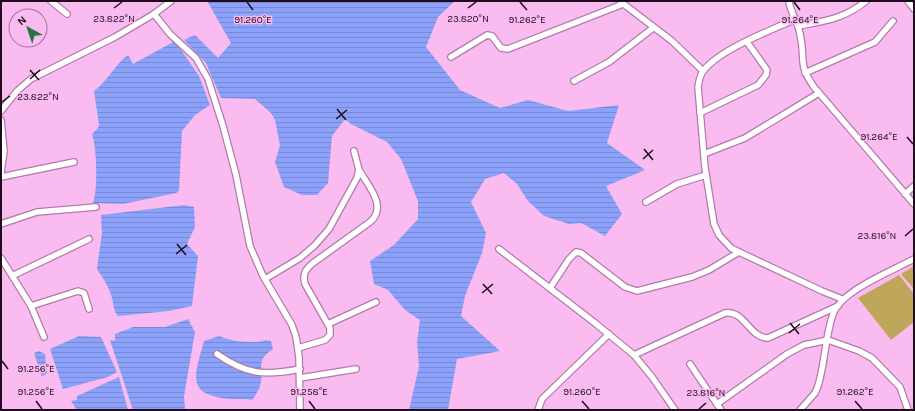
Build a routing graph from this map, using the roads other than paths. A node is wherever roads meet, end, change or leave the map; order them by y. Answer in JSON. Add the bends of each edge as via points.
{"nodes":[{"id":1,"x":52,"y":1,"type":"edge"},
{"id":2,"x":171,"y":1,"type":"edge"},
{"id":3,"x":789,"y":1,"type":"edge"},
{"id":4,"x":866,"y":1,"type":"edge"},
{"id":5,"x":908,"y":1,"type":"edge"},
{"id":6,"x":621,"y":2,"type":"edge"},
{"id":7,"x":914,"y":9,"type":"edge"},
{"id":8,"x":67,"y":14,"type":"dead end"},
{"id":9,"x":154,"y":14,"type":"junction"},
{"id":10,"x":796,"y":19,"type":"junction"},
{"id":11,"x":893,"y":21,"type":"dead end"},
{"id":12,"x":798,"y":26,"type":"junction"},
{"id":13,"x":653,"y":28,"type":"junction"},
{"id":14,"x":746,"y":42,"type":"junction"},
{"id":15,"x":450,"y":57,"type":"dead end"},
{"id":16,"x":703,"y":71,"type":"junction"},
{"id":17,"x":805,"y":73,"type":"junction"},
{"id":18,"x":574,"y":81,"type":"dead end"},
{"id":19,"x":820,"y":93,"type":"junction"},
{"id":20,"x":1,"y":111,"type":"edge"},
{"id":21,"x":700,"y":113,"type":"junction"},
{"id":22,"x":1,"y":120,"type":"edge"},
{"id":23,"x":354,"y":151,"type":"dead end"},
{"id":24,"x":704,"y":154,"type":"junction"},
{"id":25,"x":74,"y":162,"type":"dead end"},
{"id":26,"x":2,"y":170,"type":"edge"},
{"id":27,"x":359,"y":170,"type":"junction"},
{"id":28,"x":706,"y":175,"type":"junction"},
{"id":29,"x":1,"y":177,"type":"edge"},
{"id":30,"x":914,"y":186,"type":"edge"},
{"id":31,"x":905,"y":194,"type":"junction"},
{"id":32,"x":646,"y":202,"type":"dead end"},
{"id":33,"x":914,"y":204,"type":"edge"},
{"id":34,"x":96,"y":207,"type":"dead end"},
{"id":35,"x":1,"y":224,"type":"edge"},
{"id":36,"x":89,"y":239,"type":"dead end"},
{"id":37,"x":498,"y":249,"type":"dead end"},
{"id":38,"x":738,"y":252,"type":"junction"},
{"id":39,"x":1,"y":258,"type":"edge"},
{"id":40,"x":914,"y":259,"type":"edge"},
{"id":41,"x":14,"y":275,"type":"junction"},
{"id":42,"x":265,"y":279,"type":"junction"},
{"id":43,"x":550,"y":288,"type":"junction"},
{"id":44,"x":842,"y":299,"type":"junction"},
{"id":45,"x":376,"y":302,"type":"dead end"},
{"id":46,"x":31,"y":306,"type":"junction"},
{"id":47,"x":838,"y":306,"type":"junction"},
{"id":48,"x":89,"y":309,"type":"dead end"},
{"id":49,"x":328,"y":324,"type":"junction"},
{"id":50,"x":609,"y":334,"type":"junction"},
{"id":51,"x":44,"y":337,"type":"dead end"},
{"id":52,"x":828,"y":340,"type":"junction"},
{"id":53,"x":298,"y":348,"type":"junction"},
{"id":54,"x":217,"y":354,"type":"dead end"},
{"id":55,"x":634,"y":355,"type":"junction"},
{"id":56,"x":690,"y":364,"type":"dead end"},
{"id":57,"x":300,"y":368,"type":"junction"},
{"id":58,"x":356,"y":369,"type":"dead end"},
{"id":59,"x":300,"y":378,"type":"junction"},
{"id":60,"x":717,"y":404,"type":"junction"},
{"id":61,"x":300,"y":410,"type":"edge"},
{"id":62,"x":538,"y":410,"type":"edge"},
{"id":63,"x":675,"y":410,"type":"edge"},
{"id":64,"x":721,"y":410,"type":"edge"},
{"id":65,"x":800,"y":410,"type":"edge"},
{"id":66,"x":908,"y":410,"type":"edge"}],
"edges":[{"from":1,"to":8,"type":"street"},
{"from":2,"to":9,"type":"street"},
{"from":3,"to":10,"type":"street"},
{"from":4,"to":12,"type":"street","via":[[838,18]]},
{"from":5,"to":7,"type":"street"},
{"from":6,"to":13,"type":"street"},
{"from":6,"to":15,"type":"street","via":[[508,49],[501,48],[492,36],[487,35]]},
{"from":9,"to":20,"type":"street","via":[[115,37],[38,74],[18,91]]},
{"from":9,"to":42,"type":"street","via":[[170,34],[196,58],[208,79],[236,175],[250,246]]},
{"from":10,"to":12,"type":"street"},
{"from":10,"to":14,"type":"street"},
{"from":11,"to":17,"type":"street","via":[[875,42]]},
{"from":12,"to":17,"type":"street"},
{"from":13,"to":16,"type":"street","via":[[681,49]]},
{"from":13,"to":18,"type":"street","via":[[609,62]]},
{"from":14,"to":16,"type":"street","via":[[716,58]]},
{"from":14,"to":21,"type":"street","via":[[767,70],[764,80]]},
{"from":16,"to":21,"type":"street","via":[[698,87]]},
{"from":17,"to":19,"type":"street"},
{"from":19,"to":24,"type":"street","via":[[746,138]]},
{"from":19,"to":31,"type":"street"},
{"from":21,"to":24,"type":"street"},
{"from":22,"to":26,"type":"street","via":[[4,151]]},
{"from":23,"to":27,"type":"street"},
{"from":24,"to":28,"type":"street"},
{"from":25,"to":29,"type":"street"},
{"from":27,"to":42,"type":"street","via":[[349,195],[324,234],[300,258]]},
{"from":27,"to":49,"type":"street","via":[[376,199],[378,211],[374,218],[313,263],[304,274],[305,284]]},
{"from":28,"to":32,"type":"street","via":[[677,184]]},
{"from":28,"to":38,"type":"street","via":[[714,224],[724,242]]},
{"from":30,"to":31,"type":"street"},
{"from":31,"to":33,"type":"street"},
{"from":34,"to":35,"type":"street","via":[[37,212]]},
{"from":36,"to":41,"type":"street"},
{"from":37,"to":43,"type":"street"},
{"from":38,"to":43,"type":"street","via":[[692,277],[637,291],[625,287],[581,253],[576,252]]},
{"from":38,"to":44,"type":"street"},
{"from":39,"to":41,"type":"street"},
{"from":40,"to":44,"type":"street","via":[[854,290]]},
{"from":41,"to":46,"type":"street"},
{"from":42,"to":53,"type":"street","via":[[292,325]]},
{"from":43,"to":50,"type":"street"},
{"from":44,"to":47,"type":"street"},
{"from":45,"to":49,"type":"street"},
{"from":46,"to":48,"type":"street","via":[[78,292],[84,293]]},
{"from":46,"to":51,"type":"street"},
{"from":47,"to":52,"type":"street","via":[[832,318]]},
{"from":47,"to":55,"type":"street","via":[[768,338],[758,335],[732,312],[725,313]]},
{"from":49,"to":53,"type":"street","via":[[331,332],[328,338]]},
{"from":50,"to":55,"type":"street"},
{"from":50,"to":62,"type":"street","via":[[542,399]]},
{"from":52,"to":60,"type":"street","via":[[804,346],[787,354]]},
{"from":52,"to":65,"type":"street","via":[[818,386]]},
{"from":52,"to":66,"type":"street","via":[[872,358],[900,387]]},
{"from":53,"to":57,"type":"street"},
{"from":54,"to":57,"type":"street","via":[[240,369],[268,373]]},
{"from":55,"to":63,"type":"street"},
{"from":56,"to":60,"type":"street"},
{"from":57,"to":59,"type":"street"},
{"from":58,"to":59,"type":"street"},
{"from":59,"to":61,"type":"street"},
{"from":60,"to":64,"type":"street"}]}
